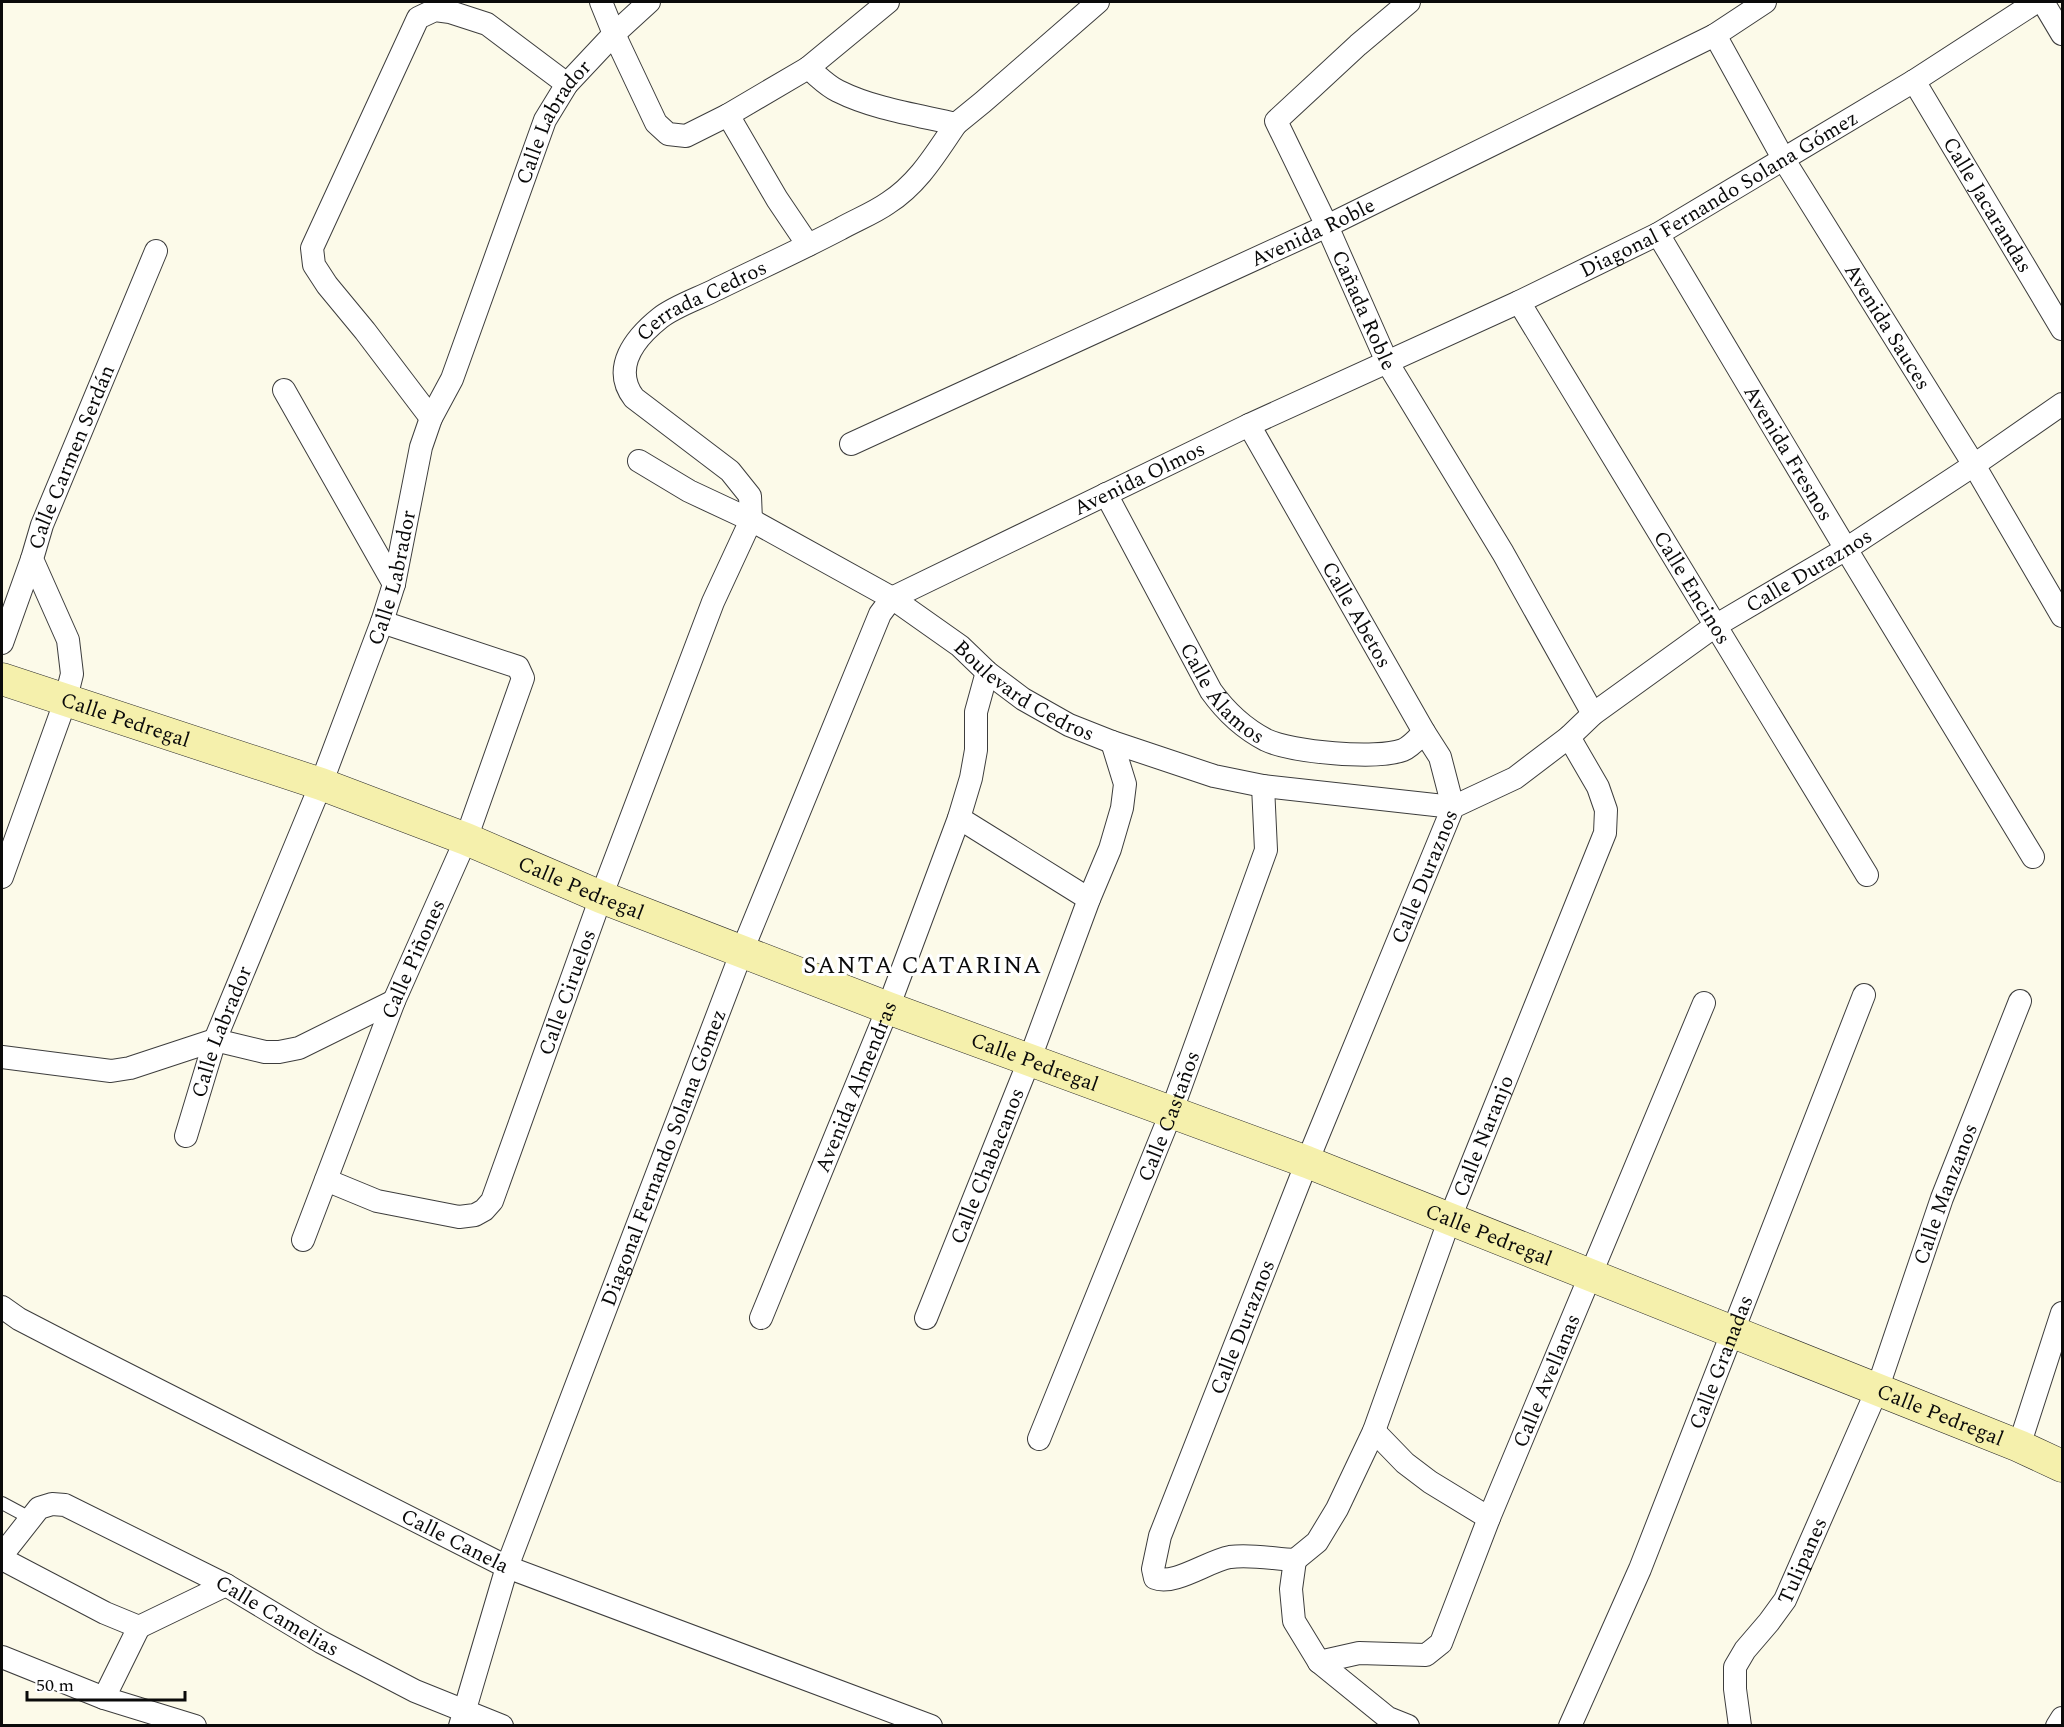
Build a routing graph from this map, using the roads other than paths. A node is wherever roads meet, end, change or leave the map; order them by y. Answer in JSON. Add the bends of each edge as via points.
{"nodes":[{"id":1,"x":601,"y":2,"type":"edge"},
{"id":2,"x":648,"y":2,"type":"edge"},
{"id":3,"x":888,"y":2,"type":"edge"},
{"id":4,"x":1098,"y":2,"type":"edge"},
{"id":5,"x":1409,"y":2,"type":"edge"},
{"id":6,"x":1765,"y":2,"type":"edge"},
{"id":7,"x":2036,"y":2,"type":"edge"},
{"id":8,"x":2043,"y":2,"type":"edge"},
{"id":9,"x":1746,"y":9,"type":"edge"},
{"id":10,"x":614,"y":34,"type":"junction"},
{"id":11,"x":2062,"y":34,"type":"edge"},
{"id":12,"x":1715,"y":36,"type":"junction"},
{"id":13,"x":808,"y":68,"type":"junction"},
{"id":14,"x":1914,"y":81,"type":"junction"},
{"id":15,"x":567,"y":84,"type":"junction"},
{"id":16,"x":728,"y":115,"type":"junction"},
{"id":17,"x":956,"y":124,"type":"junction"},
{"id":18,"x":1784,"y":160,"type":"junction"},
{"id":19,"x":1328,"y":226,"type":"junction"},
{"id":20,"x":1658,"y":234,"type":"junction"},
{"id":21,"x":808,"y":245,"type":"junction"},
{"id":22,"x":156,"y":250,"type":"dead end"},
{"id":23,"x":1519,"y":302,"type":"junction"},
{"id":24,"x":2062,"y":329,"type":"edge"},
{"id":25,"x":1387,"y":362,"type":"junction"},
{"id":26,"x":284,"y":390,"type":"dead end"},
{"id":27,"x":2062,"y":404,"type":"edge"},
{"id":28,"x":431,"y":418,"type":"junction"},
{"id":29,"x":1249,"y":425,"type":"junction"},
{"id":30,"x":851,"y":444,"type":"dead end"},
{"id":31,"x":639,"y":461,"type":"dead end"},
{"id":32,"x":1974,"y":465,"type":"junction"},
{"id":33,"x":1106,"y":494,"type":"junction"},
{"id":34,"x":751,"y":520,"type":"junction"},
{"id":35,"x":1846,"y":549,"type":"junction"},
{"id":36,"x":32,"y":559,"type":"junction"},
{"id":37,"x":394,"y":584,"type":"junction"},
{"id":38,"x":892,"y":598,"type":"junction"},
{"id":39,"x":2062,"y":616,"type":"edge"},
{"id":40,"x":382,"y":622,"type":"junction"},
{"id":41,"x":1715,"y":626,"type":"junction"},
{"id":42,"x":2,"y":643,"type":"edge"},
{"id":43,"x":987,"y":672,"type":"junction"},
{"id":44,"x":2,"y":679,"type":"edge"},
{"id":45,"x":65,"y":702,"type":"junction"},
{"id":46,"x":1593,"y":714,"type":"junction"},
{"id":47,"x":1424,"y":732,"type":"junction"},
{"id":48,"x":1569,"y":737,"type":"junction"},
{"id":49,"x":1112,"y":742,"type":"junction"},
{"id":50,"x":321,"y":784,"type":"junction"},
{"id":51,"x":1263,"y":786,"type":"junction"},
{"id":52,"x":1453,"y":807,"type":"junction"},
{"id":53,"x":959,"y":818,"type":"junction"},
{"id":54,"x":466,"y":839,"type":"junction"},
{"id":55,"x":2033,"y":857,"type":"dead end"},
{"id":56,"x":1867,"y":874,"type":"dead end"},
{"id":57,"x":2,"y":877,"type":"edge"},
{"id":58,"x":601,"y":897,"type":"junction"},
{"id":59,"x":1089,"y":899,"type":"junction"},
{"id":60,"x":742,"y":951,"type":"junction"},
{"id":61,"x":1864,"y":995,"type":"dead end"},
{"id":62,"x":2020,"y":1000,"type":"dead end"},
{"id":63,"x":394,"y":1001,"type":"junction"},
{"id":64,"x":1704,"y":1003,"type":"dead end"},
{"id":65,"x":888,"y":1008,"type":"junction"},
{"id":66,"x":215,"y":1040,"type":"junction"},
{"id":67,"x":2,"y":1057,"type":"edge"},
{"id":68,"x":1029,"y":1061,"type":"junction"},
{"id":69,"x":1171,"y":1113,"type":"junction"},
{"id":70,"x":186,"y":1136,"type":"dead end"},
{"id":71,"x":1307,"y":1162,"type":"junction"},
{"id":72,"x":326,"y":1180,"type":"junction"},
{"id":73,"x":1450,"y":1218,"type":"junction"},
{"id":74,"x":303,"y":1240,"type":"dead end"},
{"id":75,"x":1592,"y":1275,"type":"junction"},
{"id":76,"x":2,"y":1307,"type":"edge"},
{"id":77,"x":2062,"y":1313,"type":"edge"},
{"id":78,"x":761,"y":1318,"type":"dead end"},
{"id":79,"x":926,"y":1318,"type":"dead end"},
{"id":80,"x":1734,"y":1331,"type":"junction"},
{"id":81,"x":1877,"y":1390,"type":"junction"},
{"id":82,"x":1374,"y":1431,"type":"junction"},
{"id":83,"x":1040,"y":1439,"type":"dead end"},
{"id":84,"x":2019,"y":1446,"type":"junction"},
{"id":85,"x":2062,"y":1466,"type":"edge"},
{"id":86,"x":2,"y":1503,"type":"edge"},
{"id":87,"x":30,"y":1518,"type":"junction"},
{"id":88,"x":1489,"y":1518,"type":"junction"},
{"id":89,"x":2,"y":1557,"type":"edge"},
{"id":90,"x":1295,"y":1560,"type":"junction"},
{"id":91,"x":507,"y":1568,"type":"junction"},
{"id":92,"x":226,"y":1585,"type":"junction"},
{"id":93,"x":139,"y":1627,"type":"junction"},
{"id":94,"x":2,"y":1657,"type":"edge"},
{"id":95,"x":1319,"y":1662,"type":"junction"},
{"id":96,"x":104,"y":1698,"type":"junction"},
{"id":97,"x":463,"y":1718,"type":"edge"},
{"id":98,"x":2062,"y":1718,"type":"edge"},
{"id":99,"x":195,"y":1725,"type":"edge"},
{"id":100,"x":502,"y":1725,"type":"edge"},
{"id":101,"x":931,"y":1725,"type":"edge"},
{"id":102,"x":1408,"y":1725,"type":"edge"},
{"id":103,"x":1570,"y":1725,"type":"edge"},
{"id":104,"x":1740,"y":1725,"type":"edge"},
{"id":105,"x":2057,"y":1725,"type":"edge"}],
"edges":[{"from":1,"to":10,"type":"street"},
{"from":2,"to":10,"type":"street","name":"Calle Labrador"},
{"from":3,"to":13,"type":"street"},
{"from":4,"to":17,"type":"street","name":"Cerrada Cedros"},
{"from":5,"to":19,"type":"street","name":"Cañada Roble","via":[[1276,121]]},
{"from":6,"to":9,"type":"street","name":"Avenida Roble"},
{"from":7,"to":14,"type":"street","name":"Diagonal Fernando Solana Gómez"},
{"from":8,"to":11,"type":"street"},
{"from":9,"to":12,"type":"street","name":"Avenida Roble"},
{"from":10,"to":15,"type":"street","name":"Calle Labrador"},
{"from":10,"to":16,"type":"street","via":[[656,123],[668,134],[686,136]]},
{"from":12,"to":18,"type":"street","name":"Avenida Sauces"},
{"from":12,"to":19,"type":"street","name":"Avenida Roble"},
{"from":13,"to":16,"type":"street"},
{"from":13,"to":17,"type":"street","via":[[836,90],[859,100]]},
{"from":14,"to":18,"type":"street","name":"Diagonal Fernando Solana Gómez"},
{"from":14,"to":24,"type":"street","name":"Calle Jacarandas"},
{"from":15,"to":28,"type":"street","name":"Calle Labrador","via":[[545,120],[452,379]]},
{"from":15,"to":28,"type":"street","via":[[487,24],[435,10],[418,18],[319,230],[312,248],[314,266]]},
{"from":16,"to":21,"type":"street"},
{"from":17,"to":21,"type":"street","name":"Cerrada Cedros","via":[[909,188],[887,204]]},
{"from":18,"to":20,"type":"street","name":"Diagonal Fernando Solana Gómez"},
{"from":18,"to":32,"type":"street","name":"Avenida Sauces"},
{"from":19,"to":25,"type":"street","name":"Cañada Roble"},
{"from":19,"to":30,"type":"street","name":"Avenida Roble"},
{"from":20,"to":23,"type":"street","name":"Diagonal Fernando Solana Gómez"},
{"from":20,"to":35,"type":"street","name":"Avenida Fresnos"},
{"from":21,"to":34,"type":"street","name":"Cerrada Cedros","via":[[662,316],[641,335],[626,359],[627,389],[730,471],[750,496]]},
{"from":22,"to":36,"type":"street","name":"Calle Carmen Serdán","via":[[42,525]]},
{"from":23,"to":25,"type":"street","name":"Diagonal Fernando Solana Gómez"},
{"from":23,"to":41,"type":"street","name":"Calle Encinos"},
{"from":25,"to":29,"type":"street","name":"Avenida Olmos"},
{"from":25,"to":46,"type":"street","name":"Cañada Roble","via":[[1503,553]]},
{"from":26,"to":37,"type":"street"},
{"from":27,"to":32,"type":"street","name":"Calle Duraznos"},
{"from":28,"to":37,"type":"street","name":"Calle Labrador","via":[[421,447]]},
{"from":29,"to":33,"type":"street","name":"Avenida Olmos"},
{"from":29,"to":47,"type":"street","name":"Calle Abetos"},
{"from":31,"to":34,"type":"street","name":"Boulevard Cedros","via":[[689,491]]},
{"from":32,"to":35,"type":"street","name":"Calle Duraznos"},
{"from":32,"to":39,"type":"street","name":"Avenida Sauces"},
{"from":33,"to":38,"type":"street","name":"Avenida Olmos"},
{"from":33,"to":47,"type":"street","name":"Calle Álamos","via":[[1211,691],[1223,709],[1243,725],[1289,748],[1379,755],[1401,751]]},
{"from":34,"to":38,"type":"street","name":"Boulevard Cedros"},
{"from":34,"to":58,"type":"street","name":"Calle Ciruelos","via":[[713,602]]},
{"from":35,"to":41,"type":"street","name":"Calle Duraznos"},
{"from":35,"to":55,"type":"street","name":"Avenida Fresnos"},
{"from":36,"to":42,"type":"street"},
{"from":36,"to":45,"type":"street","name":"Calle Carmen Serdán","via":[[68,640],[72,674]]},
{"from":37,"to":40,"type":"street","name":"Calle Labrador"},
{"from":38,"to":43,"type":"street","name":"Boulevard Cedros","via":[[960,646]]},
{"from":38,"to":60,"type":"street","name":"Diagonal Fernando Solana Gómez","via":[[880,614]]},
{"from":40,"to":50,"type":"street","name":"Calle Labrador"},
{"from":40,"to":54,"type":"street","name":"Calle Piñones","via":[[518,667],[523,678]]},
{"from":41,"to":46,"type":"street","name":"Calle Duraznos"},
{"from":41,"to":56,"type":"street","name":"Calle Encinos"},
{"from":43,"to":49,"type":"street","name":"Boulevard Cedros","via":[[1023,699],[1069,725]]},
{"from":43,"to":53,"type":"street","name":"Avenida Almendras","via":[[976,712],[971,778]]},
{"from":44,"to":45,"type":"street","name":"Calle Pedregal"},
{"from":45,"to":50,"type":"street","name":"Calle Pedregal"},
{"from":45,"to":57,"type":"street","name":"Calle Carmen Serdán"},
{"from":46,"to":48,"type":"street","name":"Calle Duraznos"},
{"from":47,"to":52,"type":"street","name":"Calle Abetos","via":[[1440,757]]},
{"from":48,"to":52,"type":"street","name":"Calle Duraznos","via":[[1515,778]]},
{"from":48,"to":73,"type":"street","name":"Calle Naranjo","via":[[1598,787],[1606,810],[1605,832]]},
{"from":49,"to":51,"type":"street","name":"Boulevard Cedros","via":[[1214,776]]},
{"from":49,"to":59,"type":"street","name":"Calle Chabacanos","via":[[1125,784],[1122,808]]},
{"from":50,"to":54,"type":"street","name":"Calle Pedregal"},
{"from":50,"to":66,"type":"street","name":"Calle Labrador"},
{"from":51,"to":52,"type":"street","name":"Boulevard Cedros"},
{"from":51,"to":69,"type":"street","name":"Calle Castaños","via":[[1266,850]]},
{"from":52,"to":71,"type":"street","name":"Calle Duraznos"},
{"from":53,"to":59,"type":"street"},
{"from":53,"to":65,"type":"street","name":"Avenida Almendras"},
{"from":54,"to":58,"type":"street","name":"Calle Pedregal"},
{"from":54,"to":63,"type":"street","name":"Calle Piñones"},
{"from":58,"to":60,"type":"street","name":"Calle Pedregal"},
{"from":58,"to":72,"type":"street","name":"Calle Ciruelos","via":[[492,1200],[484,1210],[459,1217],[418,1210],[377,1201]]},
{"from":59,"to":68,"type":"street","name":"Calle Chabacanos"},
{"from":60,"to":65,"type":"street","name":"Calle Pedregal"},
{"from":60,"to":91,"type":"street","name":"Diagonal Fernando Solana Gómez"},
{"from":61,"to":80,"type":"street","name":"Calle Granadas"},
{"from":62,"to":81,"type":"street","name":"Calle Manzanos","via":[[1942,1198]]},
{"from":63,"to":66,"type":"street","via":[[299,1048],[265,1052]]},
{"from":63,"to":72,"type":"street","name":"Calle Piñones"},
{"from":64,"to":75,"type":"street","name":"Calle Avellanas"},
{"from":65,"to":68,"type":"street","name":"Calle Pedregal"},
{"from":65,"to":78,"type":"street","name":"Avenida Almendras"},
{"from":66,"to":67,"type":"street","via":[[111,1071]]},
{"from":66,"to":70,"type":"street","name":"Calle Labrador"},
{"from":68,"to":69,"type":"street","name":"Calle Pedregal"},
{"from":68,"to":79,"type":"street","name":"Calle Chabacanos"},
{"from":69,"to":71,"type":"street","name":"Calle Pedregal"},
{"from":69,"to":83,"type":"street","name":"Calle Castaños"},
{"from":71,"to":73,"type":"street","name":"Calle Pedregal"},
{"from":71,"to":90,"type":"street","name":"Calle Duraznos","via":[[1160,1536],[1153,1569],[1155,1578],[1161,1581],[1230,1557]]},
{"from":72,"to":74,"type":"street","name":"Calle Piñones"},
{"from":73,"to":75,"type":"street","name":"Calle Pedregal"},
{"from":73,"to":82,"type":"street","name":"Calle Naranjo"},
{"from":75,"to":80,"type":"street","name":"Calle Pedregal"},
{"from":75,"to":88,"type":"street","name":"Calle Avellanas"},
{"from":76,"to":91,"type":"street","name":"Calle Canela","via":[[67,1344]]},
{"from":77,"to":84,"type":"street"},
{"from":80,"to":81,"type":"street","name":"Calle Pedregal"},
{"from":80,"to":103,"type":"street","name":"Calle Granadas","via":[[1640,1569]]},
{"from":81,"to":84,"type":"street","name":"Calle Pedregal"},
{"from":81,"to":104,"type":"street","name":"Tulipanes","via":[[1785,1600],[1735,1667]]},
{"from":82,"to":88,"type":"street","via":[[1430,1482]]},
{"from":82,"to":90,"type":"street","name":"Calle Naranjo","via":[[1317,1542]]},
{"from":84,"to":85,"type":"street","name":"Calle Pedregal"},
{"from":86,"to":87,"type":"lane"},
{"from":87,"to":89,"type":"street"},
{"from":87,"to":92,"type":"street","name":"Calle Camelias","via":[[39,1508],[65,1505]]},
{"from":88,"to":95,"type":"street","name":"Calle Avellanas","via":[[1441,1642],[1426,1655],[1359,1653]]},
{"from":89,"to":93,"type":"street","via":[[105,1613]]},
{"from":90,"to":95,"type":"street","via":[[1291,1589],[1294,1621]]},
{"from":91,"to":97,"type":"street","name":"Diagonal Fernando Solana Gómez"},
{"from":91,"to":101,"type":"street","name":"Calle Canela"},
{"from":92,"to":93,"type":"street"},
{"from":92,"to":97,"type":"street","name":"Calle Camelias","via":[[321,1642]]},
{"from":93,"to":96,"type":"street"},
{"from":94,"to":96,"type":"street"},
{"from":95,"to":102,"type":"street","via":[[1388,1718]]},
{"from":96,"to":99,"type":"street"},
{"from":97,"to":100,"type":"street","name":"Calle Camelias"},
{"from":98,"to":105,"type":"street"}]}
